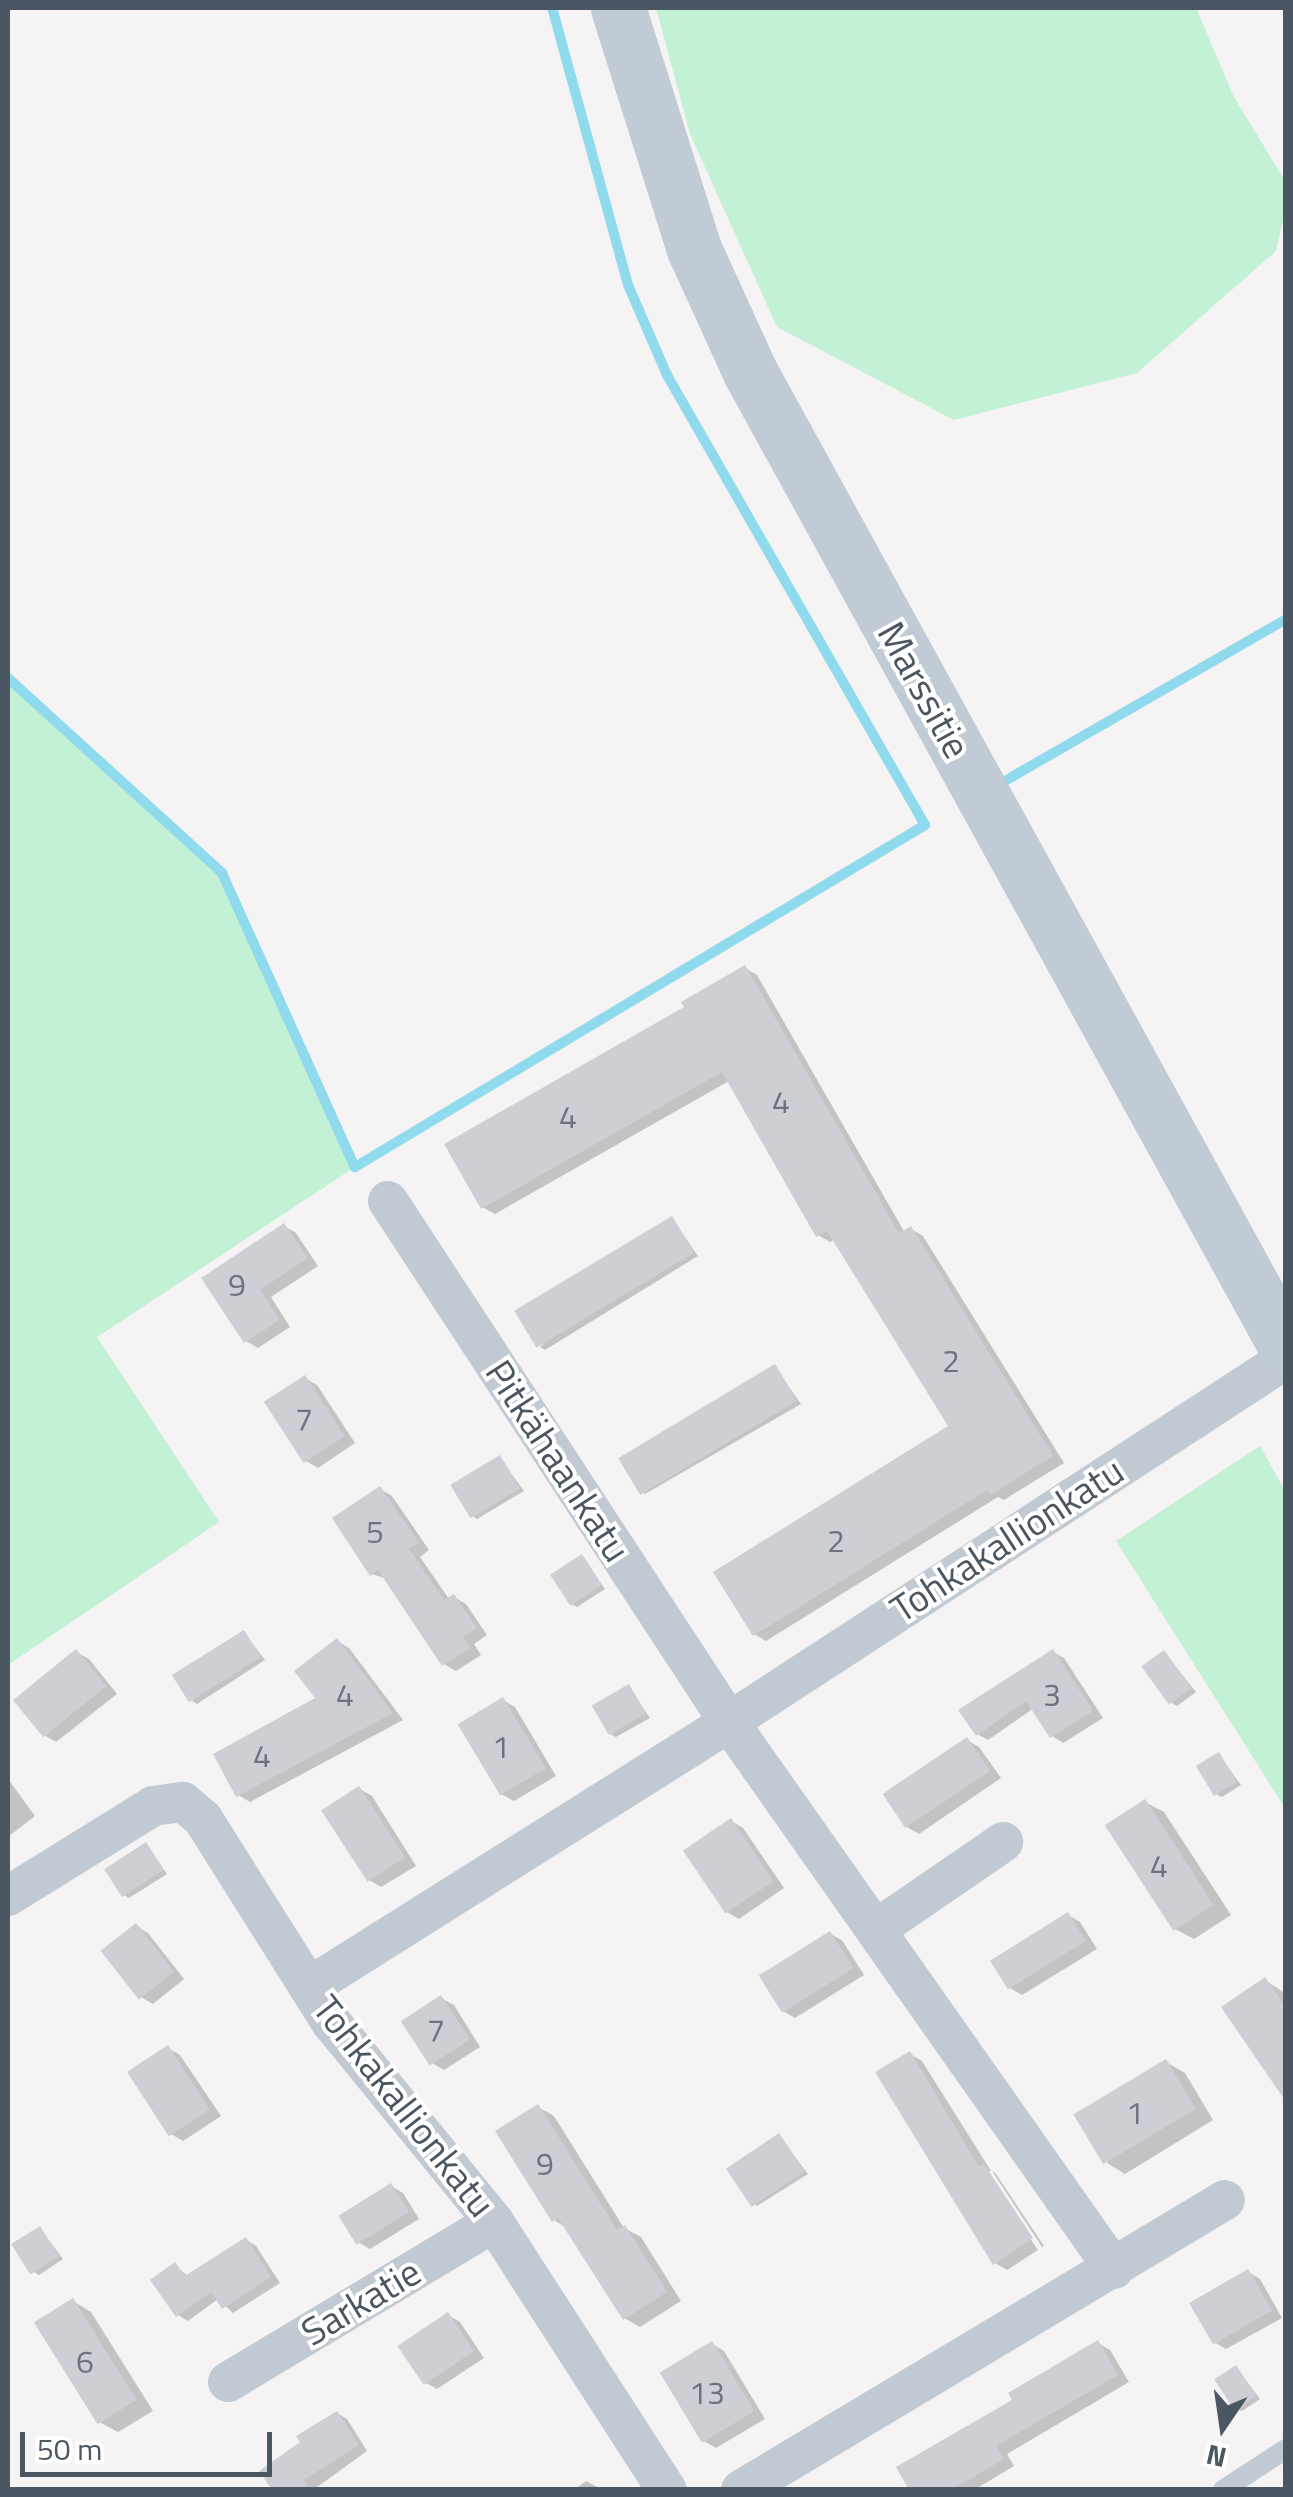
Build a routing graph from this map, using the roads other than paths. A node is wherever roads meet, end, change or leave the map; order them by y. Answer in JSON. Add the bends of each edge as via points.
{"nodes":[{"id":1,"x":618,"y":8,"type":"edge"},
{"id":2,"x":388,"y":1201,"type":"dead end"},
{"id":3,"x":1286,"y":1347,"type":"edge"},
{"id":4,"x":1286,"y":1359,"type":"edge"},
{"id":5,"x":729,"y":1722,"type":"junction"},
{"id":6,"x":1003,"y":1842,"type":"dead end"},
{"id":7,"x":8,"y":1896,"type":"edge"},
{"id":8,"x":878,"y":1928,"type":"junction"},
{"id":9,"x":309,"y":1987,"type":"junction"},
{"id":10,"x":1226,"y":2200,"type":"dead end"},
{"id":11,"x":494,"y":2222,"type":"junction"},
{"id":12,"x":1114,"y":2269,"type":"junction"},
{"id":13,"x":228,"y":2382,"type":"dead end"},
{"id":14,"x":1286,"y":2449,"type":"edge"},
{"id":15,"x":667,"y":2490,"type":"edge"},
{"id":16,"x":741,"y":2490,"type":"edge"},
{"id":17,"x":1223,"y":2490,"type":"edge"}],
"edges":[{"from":1,"to":3,"type":"main road","name":"Marssitie","via":[[694,249],[750,372]]},
{"from":2,"to":5,"type":"street","name":"Pitkähaankatu"},
{"from":4,"to":5,"type":"street","name":"Tohkakallionkatu"},
{"from":5,"to":8,"type":"street"},
{"from":5,"to":9,"type":"street","name":"Tohkakallionkatu"},
{"from":6,"to":8,"type":"street"},
{"from":7,"to":9,"type":"street","via":[[153,1806],[183,1802],[203,1818]]},
{"from":8,"to":12,"type":"street"},
{"from":9,"to":11,"type":"street","name":"Tohkakallionkatu","via":[[354,2053]]},
{"from":10,"to":12,"type":"street"},
{"from":11,"to":13,"type":"street","name":"Sarkatie"},
{"from":11,"to":15,"type":"street","name":"Tohkakallionkatu"},
{"from":12,"to":16,"type":"street"},
{"from":14,"to":17,"type":"lane"}]}
